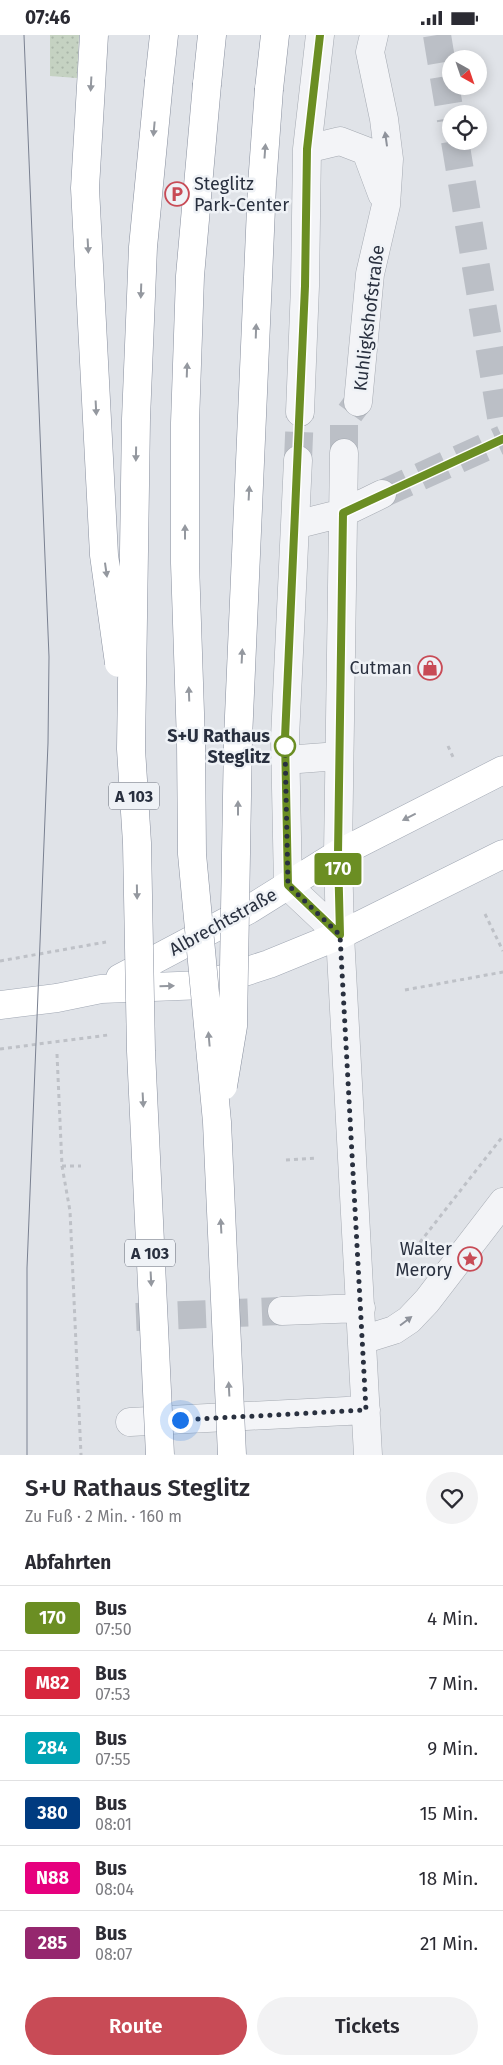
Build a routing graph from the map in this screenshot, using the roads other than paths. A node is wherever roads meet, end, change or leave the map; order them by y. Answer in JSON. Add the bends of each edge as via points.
{"nodes":[{"id":1,"x":94,"y":35,"type":"edge"},
{"id":2,"x":164,"y":35,"type":"edge"},
{"id":3,"x":212,"y":35,"type":"edge"},
{"id":4,"x":275,"y":35,"type":"edge"},
{"id":5,"x":320,"y":35,"type":"edge"},
{"id":6,"x":374,"y":35,"type":"edge"},
{"id":7,"x":307,"y":149,"type":"junction"},
{"id":8,"x":386,"y":205,"type":"junction"},
{"id":9,"x":358,"y":402,"type":"tunnel mouth"},
{"id":10,"x":300,"y":412,"type":"tunnel mouth"},
{"id":11,"x":344,"y":453,"type":"tunnel mouth"},
{"id":12,"x":298,"y":461,"type":"tunnel mouth"},
{"id":13,"x":382,"y":494,"type":"tunnel mouth"},
{"id":14,"x":343,"y":513,"type":"junction"},
{"id":15,"x":295,"y":525,"type":"junction"},
{"id":16,"x":131,"y":749,"type":"junction"},
{"id":17,"x":339,"y":756,"type":"junction"},
{"id":18,"x":285,"y":760,"type":"junction"},
{"id":19,"x":503,"y":770,"type":"edge"},
{"id":20,"x":503,"y":853,"type":"edge"},
{"id":21,"x":338,"y":854,"type":"junction"},
{"id":22,"x":288,"y":885,"type":"junction"},
{"id":23,"x":340,"y":935,"type":"junction"},
{"id":24,"x":101,"y":989,"type":"junction"},
{"id":25,"x":0,"y":1005,"type":"edge"},
{"id":26,"x":217,"y":1122,"type":"junction"},
{"id":27,"x":503,"y":1202,"type":"edge"},
{"id":28,"x":361,"y":1309,"type":"junction"},
{"id":29,"x":282,"y":1311,"type":"tunnel mouth"},
{"id":30,"x":362,"y":1341,"type":"junction"},
{"id":31,"x":366,"y":1410,"type":"junction"},
{"id":32,"x":130,"y":1422,"type":"dead end"},
{"id":33,"x":160,"y":1455,"type":"edge"},
{"id":34,"x":232,"y":1455,"type":"edge"},
{"id":35,"x":368,"y":1455,"type":"edge"}],
"edges":[{"from":1,"to":16,"type":"main road","one_way":true,"bridge":true,"via":[[85,188],[93,358],[104,555]]},
{"from":2,"to":16,"type":"main road","one_way":true,"bridge":true,"via":[[143,247],[136,429]]},
{"from":26,"to":3,"type":"main road","one_way":true,"bridge":true,"via":[[192,854],[184,563],[190,276]]},
{"from":26,"to":4,"type":"main road","one_way":true,"bridge":true,"via":[[233,1026],[238,729],[262,185]]},
{"from":5,"to":7,"type":"street"},
{"from":8,"to":6,"type":"street","name":"Kuhligkshofstraße","one_way":true,"via":[[389,159],[370,52]]},
{"from":7,"to":8,"type":"street","via":[[340,141],[366,151]]},
{"from":7,"to":10,"type":"street"},
{"from":8,"to":9,"type":"street","name":"Kuhligkshofstraße","via":[[370,274]]},
{"from":11,"to":14,"type":"street"},
{"from":12,"to":15,"type":"street"},
{"from":13,"to":14,"type":"street"},
{"from":14,"to":15,"type":"street"},
{"from":14,"to":17,"type":"street"},
{"from":15,"to":18,"type":"street"},
{"from":16,"to":33,"type":"main road","number":"A 103","one_way":true,"bridge":true},
{"from":17,"to":18,"type":"street"},
{"from":17,"to":21,"type":"street"},
{"from":18,"to":22,"type":"street"},
{"from":19,"to":21,"type":"main road","name":"Albrechtstraße","one_way":true},
{"from":20,"to":23,"type":"main road","name":"Albrechtstraße"},
{"from":21,"to":22,"type":"main road","name":"Albrechtstraße"},
{"from":21,"to":23,"type":"street"},
{"from":22,"to":23,"type":"street"},
{"from":22,"to":24,"type":"main road","name":"Albrechtstraße","via":[[250,909]]},
{"from":24,"to":23,"type":"main road","name":"Albrechtstraße","one_way":true,"via":[[204,985],[269,964]]},
{"from":23,"to":28,"type":"street"},
{"from":24,"to":25,"type":"main road","name":"Albrechtstraße"},
{"from":34,"to":26,"type":"main road","one_way":true,"bridge":true},
{"from":30,"to":27,"type":"street","one_way":true,"via":[[394,1330],[409,1320]]},
{"from":28,"to":29,"type":"street"},
{"from":28,"to":30,"type":"street"},
{"from":30,"to":31,"type":"street"},
{"from":31,"to":32,"type":"street"},
{"from":31,"to":35,"type":"street"}]}
